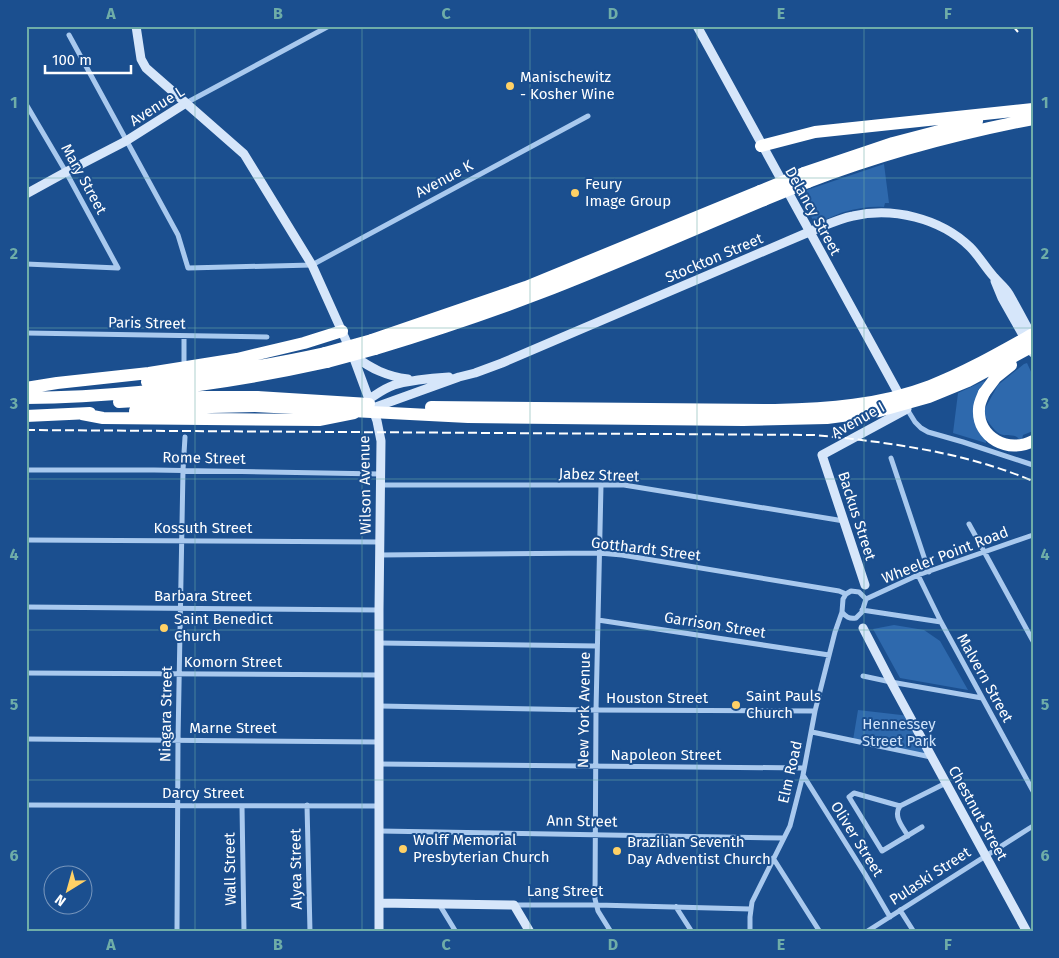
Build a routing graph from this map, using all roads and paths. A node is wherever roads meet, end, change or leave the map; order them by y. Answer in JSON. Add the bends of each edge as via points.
{"nodes":[{"id":1,"x":329,"y":26,"type":"edge"},
{"id":2,"x":697,"y":26,"type":"edge"},
{"id":3,"x":136,"y":30,"type":"edge"},
{"id":4,"x":69,"y":35,"type":"dead end"},
{"id":5,"x":186,"y":103,"type":"junction"},
{"id":6,"x":26,"y":104,"type":"edge"},
{"id":7,"x":1033,"y":109,"type":"edge"},
{"id":8,"x":588,"y":116,"type":"dead end"},
{"id":9,"x":1033,"y":119,"type":"edge"},
{"id":10,"x":126,"y":141,"type":"junction"},
{"id":11,"x":761,"y":146,"type":"junction"},
{"id":12,"x":66,"y":172,"type":"junction"},
{"id":13,"x":806,"y":177,"type":"junction"},
{"id":14,"x":26,"y":194,"type":"edge"},
{"id":15,"x":810,"y":232,"type":"junction"},
{"id":16,"x":26,"y":264,"type":"edge"},
{"id":17,"x":312,"y":265,"type":"junction"},
{"id":18,"x":993,"y":276,"type":"junction"},
{"id":19,"x":342,"y":331,"type":"junction"},
{"id":20,"x":26,"y":333,"type":"edge"},
{"id":21,"x":184,"y":336,"type":"junction"},
{"id":22,"x":1033,"y":336,"type":"edge"},
{"id":23,"x":267,"y":337,"type":"dead end"},
{"id":24,"x":1033,"y":346,"type":"edge"},
{"id":25,"x":1033,"y":352,"type":"edge"},
{"id":26,"x":354,"y":356,"type":"junction"},
{"id":27,"x":326,"y":358,"type":"junction"},
{"id":28,"x":184,"y":361,"type":"dead end"},
{"id":29,"x":459,"y":377,"type":"junction"},
{"id":30,"x":418,"y":381,"type":"junction"},
{"id":31,"x":26,"y":388,"type":"edge"},
{"id":32,"x":26,"y":398,"type":"edge"},
{"id":33,"x":256,"y":402,"type":"junction"},
{"id":34,"x":371,"y":403,"type":"junction"},
{"id":35,"x":26,"y":406,"type":"edge"},
{"id":36,"x":907,"y":409,"type":"junction"},
{"id":37,"x":82,"y":414,"type":"junction"},
{"id":38,"x":26,"y":416,"type":"edge"},
{"id":39,"x":185,"y":437,"type":"dead end"},
{"id":40,"x":1033,"y":441,"type":"edge"},
{"id":41,"x":822,"y":455,"type":"joint"},
{"id":42,"x":891,"y":458,"type":"dead end"},
{"id":43,"x":1033,"y":465,"type":"edge"},
{"id":44,"x":26,"y":470,"type":"edge"},
{"id":45,"x":183,"y":470,"type":"junction"},
{"id":46,"x":380,"y":474,"type":"junction"},
{"id":47,"x":381,"y":485,"type":"junction"},
{"id":48,"x":601,"y":485,"type":"junction"},
{"id":49,"x":844,"y":521,"type":"junction"},
{"id":50,"x":969,"y":524,"type":"dead end"},
{"id":51,"x":1033,"y":536,"type":"edge"},
{"id":52,"x":26,"y":540,"type":"edge"},
{"id":53,"x":182,"y":540,"type":"junction"},
{"id":54,"x":380,"y":542,"type":"junction"},
{"id":55,"x":599,"y":553,"type":"junction"},
{"id":56,"x":985,"y":553,"type":"junction"},
{"id":57,"x":380,"y":555,"type":"junction"},
{"id":58,"x":929,"y":572,"type":"junction"},
{"id":59,"x":918,"y":576,"type":"junction"},
{"id":60,"x":862,"y":589,"type":"junction"},
{"id":61,"x":846,"y":594,"type":"junction"},
{"id":62,"x":865,"y":598,"type":"junction"},
{"id":63,"x":26,"y":607,"type":"edge"},
{"id":64,"x":180,"y":609,"type":"junction"},
{"id":65,"x":379,"y":610,"type":"junction"},
{"id":66,"x":842,"y":612,"type":"junction"},
{"id":67,"x":861,"y":612,"type":"junction"},
{"id":68,"x":850,"y":619,"type":"junction"},
{"id":69,"x":598,"y":620,"type":"junction"},
{"id":70,"x":940,"y":622,"type":"junction"},
{"id":71,"x":863,"y":628,"type":"junction"},
{"id":72,"x":1033,"y":641,"type":"edge"},
{"id":73,"x":380,"y":643,"type":"junction"},
{"id":74,"x":597,"y":646,"type":"junction"},
{"id":75,"x":829,"y":656,"type":"junction"},
{"id":76,"x":26,"y":673,"type":"edge"},
{"id":77,"x":179,"y":674,"type":"junction"},
{"id":78,"x":380,"y":675,"type":"junction"},
{"id":79,"x":863,"y":676,"type":"dead end"},
{"id":80,"x":891,"y":682,"type":"junction"},
{"id":81,"x":982,"y":698,"type":"junction"},
{"id":82,"x":380,"y":706,"type":"junction"},
{"id":83,"x":596,"y":710,"type":"junction"},
{"id":84,"x":815,"y":711,"type":"junction"},
{"id":85,"x":812,"y":732,"type":"junction"},
{"id":86,"x":26,"y":739,"type":"edge"},
{"id":87,"x":178,"y":740,"type":"junction"},
{"id":88,"x":380,"y":742,"type":"junction"},
{"id":89,"x":932,"y":757,"type":"junction"},
{"id":90,"x":379,"y":764,"type":"junction"},
{"id":91,"x":596,"y":767,"type":"junction"},
{"id":92,"x":803,"y":768,"type":"junction"},
{"id":93,"x":803,"y":775,"type":"junction"},
{"id":94,"x":946,"y":783,"type":"junction"},
{"id":95,"x":1033,"y":791,"type":"edge"},
{"id":96,"x":26,"y":805,"type":"edge"},
{"id":97,"x":177,"y":805,"type":"junction"},
{"id":98,"x":307,"y":805,"type":"junction"},
{"id":99,"x":242,"y":806,"type":"junction"},
{"id":100,"x":379,"y":806,"type":"junction"},
{"id":101,"x":900,"y":806,"type":"junction"},
{"id":102,"x":1033,"y":826,"type":"edge"},
{"id":103,"x":922,"y":827,"type":"dead end"},
{"id":104,"x":380,"y":832,"type":"junction"},
{"id":105,"x":595,"y":834,"type":"junction"},
{"id":106,"x":908,"y":836,"type":"junction"},
{"id":107,"x":783,"y":838,"type":"junction"},
{"id":108,"x":986,"y":855,"type":"junction"},
{"id":109,"x":774,"y":858,"type":"junction"},
{"id":110,"x":379,"y":903,"type":"junction"},
{"id":111,"x":439,"y":904,"type":"junction"},
{"id":112,"x":514,"y":905,"type":"junction"},
{"id":113,"x":597,"y":905,"type":"junction"},
{"id":114,"x":676,"y":906,"type":"junction"},
{"id":115,"x":750,"y":909,"type":"junction"},
{"id":116,"x":900,"y":910,"type":"junction"},
{"id":117,"x":890,"y":917,"type":"junction"},
{"id":118,"x":176,"y":932,"type":"edge"},
{"id":119,"x":244,"y":932,"type":"edge"},
{"id":120,"x":310,"y":932,"type":"edge"},
{"id":121,"x":379,"y":932,"type":"edge"},
{"id":122,"x":456,"y":932,"type":"edge"},
{"id":123,"x":530,"y":932,"type":"edge"},
{"id":124,"x":611,"y":932,"type":"edge"},
{"id":125,"x":692,"y":932,"type":"edge"},
{"id":126,"x":750,"y":932,"type":"edge"},
{"id":127,"x":820,"y":932,"type":"edge"},
{"id":128,"x":866,"y":932,"type":"edge"},
{"id":129,"x":914,"y":932,"type":"edge"},
{"id":130,"x":1027,"y":932,"type":"edge"}],
"edges":[{"from":1,"to":5,"type":"street","name":"Avenue L"},
{"from":2,"to":11,"type":"main road","name":"Delancy Street"},
{"from":3,"to":5,"type":"main road","name":"Wilson Avenue","via":[[141,59],[146,68]]},
{"from":4,"to":10,"type":"street"},
{"from":5,"to":10,"type":"main road","name":"Avenue L"},
{"from":5,"to":17,"type":"main road","name":"Wilson Avenue","via":[[244,154]]},
{"from":6,"to":12,"type":"street","name":"Mary Street"},
{"from":7,"to":11,"type":"highway","via":[[815,132]]},
{"from":7,"to":13,"type":"highway","via":[[907,139],[854,155]]},
{"from":8,"to":17,"type":"street","name":"Avenue K"},
{"from":9,"to":13,"type":"highway"},
{"from":10,"to":12,"type":"main road","name":"Avenue L"},
{"from":10,"to":17,"type":"street","via":[[178,235],[188,268]]},
{"from":11,"to":15,"type":"main road","name":"Delancy Street"},
{"from":12,"to":14,"type":"main road","name":"Avenue L"},
{"from":12,"to":16,"type":"street","name":"Mary Street","via":[[118,268]]},
{"from":13,"to":27,"type":"highway","bridge":true,"via":[[549,290],[443,328]]},
{"from":15,"to":18,"type":"main road","name":"Stockton Street","via":[[843,219],[873,213],[925,220],[961,239]]},
{"from":15,"to":29,"type":"main road","name":"Stockton Street","via":[[502,363]]},
{"from":15,"to":36,"type":"main road","name":"Delancy Street"},
{"from":17,"to":19,"type":"main road","name":"Wilson Avenue"},
{"from":18,"to":22,"type":"main road","via":[[1009,294]]},
{"from":18,"to":25,"type":"main road"},
{"from":19,"to":26,"type":"main road","name":"Wilson Avenue"},
{"from":19,"to":31,"type":"highway","via":[[218,363]]},
{"from":20,"to":21,"type":"street","name":"Paris Street"},
{"from":21,"to":23,"type":"street","name":"Paris Street"},
{"from":21,"to":28,"type":"street"},
{"from":22,"to":33,"type":"highway","bridge":true,"via":[[920,390],[869,403],[817,409],[443,407]]},
{"from":24,"to":33,"type":"highway","bridge":true,"via":[[929,397],[879,411],[832,418],[468,417]]},
{"from":25,"to":40,"type":"highway","bridge":true,"via":[[992,382],[979,408],[983,427],[995,440],[1009,446],[1024,446]]},
{"from":26,"to":30,"type":"main road","via":[[371,368],[395,378]]},
{"from":26,"to":34,"type":"main road","name":"Wilson Avenue"},
{"from":27,"to":31,"type":"highway","via":[[123,384]]},
{"from":27,"to":32,"type":"highway","via":[[248,378],[179,388]]},
{"from":29,"to":30,"type":"main road","name":"Stockton Street"},
{"from":29,"to":34,"type":"main road","name":"Stockton Street"},
{"from":30,"to":34,"type":"main road","name":"Stockton Street","via":[[393,385],[380,392]]},
{"from":33,"to":35,"type":"highway","via":[[203,397]]},
{"from":33,"to":37,"type":"highway"},
{"from":34,"to":37,"type":"highway","via":[[348,415],[319,420],[103,418]]},
{"from":34,"to":46,"type":"main road","name":"Wilson Avenue","via":[[381,441]]},
{"from":36,"to":41,"type":"main road","name":"Avenue I"},
{"from":36,"to":43,"type":"street","via":[[920,428],[928,432]]},
{"from":37,"to":38,"type":"highway"},
{"from":39,"to":45,"type":"street","name":"Niagara Street"},
{"from":41,"to":49,"type":"main road","name":"Backus Street"},
{"from":42,"to":58,"type":"street"},
{"from":44,"to":45,"type":"street","name":"Rome Street"},
{"from":45,"to":46,"type":"street","name":"Rome Street"},
{"from":45,"to":53,"type":"street","name":"Niagara Street"},
{"from":46,"to":47,"type":"main road","name":"Wilson Avenue"},
{"from":47,"to":48,"type":"street","name":"Jabez Street"},
{"from":47,"to":54,"type":"main road","name":"Wilson Avenue"},
{"from":48,"to":49,"type":"street","name":"Jabez Street","via":[[624,485]]},
{"from":48,"to":55,"type":"street","name":"New York Avenue"},
{"from":49,"to":60,"type":"main road","name":"Backus Street"},
{"from":50,"to":56,"type":"street"},
{"from":51,"to":56,"type":"street","name":"Wheeler Point Road"},
{"from":52,"to":53,"type":"street","name":"Kossuth Street"},
{"from":53,"to":54,"type":"street","name":"Kossuth Street"},
{"from":53,"to":64,"type":"street","name":"Niagara Street"},
{"from":54,"to":57,"type":"main road","name":"Wilson Avenue"},
{"from":55,"to":57,"type":"street","name":"Gotthardt Street"},
{"from":55,"to":61,"type":"street","name":"Gotthardt Street","via":[[839,590]]},
{"from":55,"to":69,"type":"street","name":"New York Avenue"},
{"from":56,"to":58,"type":"street","name":"Wheeler Point Road"},
{"from":56,"to":72,"type":"street"},
{"from":57,"to":65,"type":"main road","name":"Wilson Avenue"},
{"from":58,"to":59,"type":"street","name":"Wheeler Point Road"},
{"from":59,"to":62,"type":"street","name":"Wheeler Point Road"},
{"from":59,"to":70,"type":"street","name":"Malvern Street"},
{"from":60,"to":61,"type":"street"},
{"from":60,"to":62,"type":"street"},
{"from":60,"to":62,"type":"street"},
{"from":61,"to":66,"type":"street","name":"Elm Road"},
{"from":62,"to":67,"type":"street"},
{"from":63,"to":64,"type":"street","name":"Barbara Street"},
{"from":64,"to":65,"type":"street","name":"Barbara Street"},
{"from":64,"to":77,"type":"street","name":"Niagara Street"},
{"from":65,"to":73,"type":"main road","name":"Wilson Avenue"},
{"from":66,"to":68,"type":"street"},
{"from":66,"to":75,"type":"street","name":"Elm Road"},
{"from":67,"to":68,"type":"street"},
{"from":67,"to":70,"type":"street"},
{"from":67,"to":71,"type":"street"},
{"from":68,"to":71,"type":"street"},
{"from":69,"to":74,"type":"street","name":"New York Avenue"},
{"from":69,"to":75,"type":"street","name":"Garrison Street"},
{"from":70,"to":81,"type":"street","name":"Malvern Street"},
{"from":71,"to":80,"type":"main road","name":"Chestnut Street"},
{"from":73,"to":74,"type":"street"},
{"from":73,"to":78,"type":"main road","name":"Wilson Avenue"},
{"from":74,"to":83,"type":"street","name":"New York Avenue"},
{"from":75,"to":84,"type":"street","name":"Elm Road"},
{"from":76,"to":77,"type":"street","name":"Komorn Street"},
{"from":77,"to":78,"type":"street","name":"Komorn Street"},
{"from":77,"to":87,"type":"street","name":"Niagara Street"},
{"from":78,"to":82,"type":"main road","name":"Wilson Avenue"},
{"from":79,"to":80,"type":"street"},
{"from":80,"to":81,"type":"street"},
{"from":80,"to":89,"type":"main road","name":"Chestnut Street"},
{"from":81,"to":95,"type":"street","name":"Malvern Street"},
{"from":82,"to":83,"type":"street","name":"Houston Street"},
{"from":82,"to":88,"type":"main road","name":"Wilson Avenue"},
{"from":83,"to":84,"type":"street","name":"Houston Street"},
{"from":83,"to":91,"type":"street","name":"New York Avenue"},
{"from":84,"to":85,"type":"street","name":"Elm Road"},
{"from":85,"to":89,"type":"street"},
{"from":85,"to":92,"type":"street","name":"Elm Road"},
{"from":86,"to":87,"type":"street","name":"Marne Street"},
{"from":87,"to":88,"type":"street","name":"Marne Street"},
{"from":87,"to":97,"type":"street","name":"Niagara Street"},
{"from":88,"to":90,"type":"main road","name":"Wilson Avenue"},
{"from":89,"to":94,"type":"main road","name":"Chestnut Street"},
{"from":90,"to":91,"type":"street","name":"Napoleon Street"},
{"from":90,"to":100,"type":"main road","name":"Wilson Avenue"},
{"from":91,"to":92,"type":"street","name":"Napoleon Street"},
{"from":91,"to":105,"type":"street","name":"New York Avenue"},
{"from":92,"to":93,"type":"street","name":"Elm Road"},
{"from":93,"to":107,"type":"street","name":"Elm Road","via":[[790,826]]},
{"from":93,"to":117,"type":"street","name":"Oliver Street"},
{"from":94,"to":101,"type":"street"},
{"from":94,"to":108,"type":"main road","name":"Chestnut Street"},
{"from":96,"to":97,"type":"street","name":"Darcy Street"},
{"from":97,"to":99,"type":"street","name":"Darcy Street"},
{"from":97,"to":118,"type":"street","name":"Niagara Street"},
{"from":98,"to":99,"type":"street","name":"Darcy Street"},
{"from":98,"to":100,"type":"street","name":"Darcy Street"},
{"from":98,"to":120,"type":"street","name":"Alyea Street"},
{"from":99,"to":119,"type":"street","name":"Wall Street"},
{"from":100,"to":104,"type":"main road","name":"Wilson Avenue"},
{"from":101,"to":106,"type":"street","via":[[897,817]]},
{"from":101,"to":106,"type":"street","via":[[854,793],[849,797],[882,851]]},
{"from":102,"to":108,"type":"street","name":"Pulaski Street"},
{"from":103,"to":106,"type":"street"},
{"from":104,"to":105,"type":"street","name":"Ann Street"},
{"from":104,"to":110,"type":"main road","name":"Wilson Avenue"},
{"from":105,"to":107,"type":"street","name":"Ann Street"},
{"from":105,"to":113,"type":"street","name":"New York Avenue"},
{"from":107,"to":109,"type":"street","name":"Elm Road"},
{"from":108,"to":116,"type":"street","name":"Pulaski Street"},
{"from":108,"to":130,"type":"main road","name":"Chestnut Street"},
{"from":109,"to":115,"type":"street","name":"Elm Road"},
{"from":109,"to":127,"type":"street"},
{"from":110,"to":111,"type":"main road","name":"Lang Street"},
{"from":110,"to":121,"type":"main road","name":"Wilson Avenue"},
{"from":111,"to":112,"type":"main road","name":"Lang Street"},
{"from":111,"to":122,"type":"street"},
{"from":112,"to":113,"type":"street","name":"Lang Street"},
{"from":112,"to":123,"type":"main road"},
{"from":113,"to":114,"type":"street","name":"Lang Street"},
{"from":113,"to":124,"type":"street","name":"New York Avenue"},
{"from":114,"to":115,"type":"street","name":"Lang Street"},
{"from":114,"to":125,"type":"street"},
{"from":115,"to":126,"type":"street","name":"Elm Road"},
{"from":116,"to":117,"type":"street","name":"Pulaski Street"},
{"from":116,"to":129,"type":"street"},
{"from":117,"to":128,"type":"street","name":"Pulaski Street"}]}
